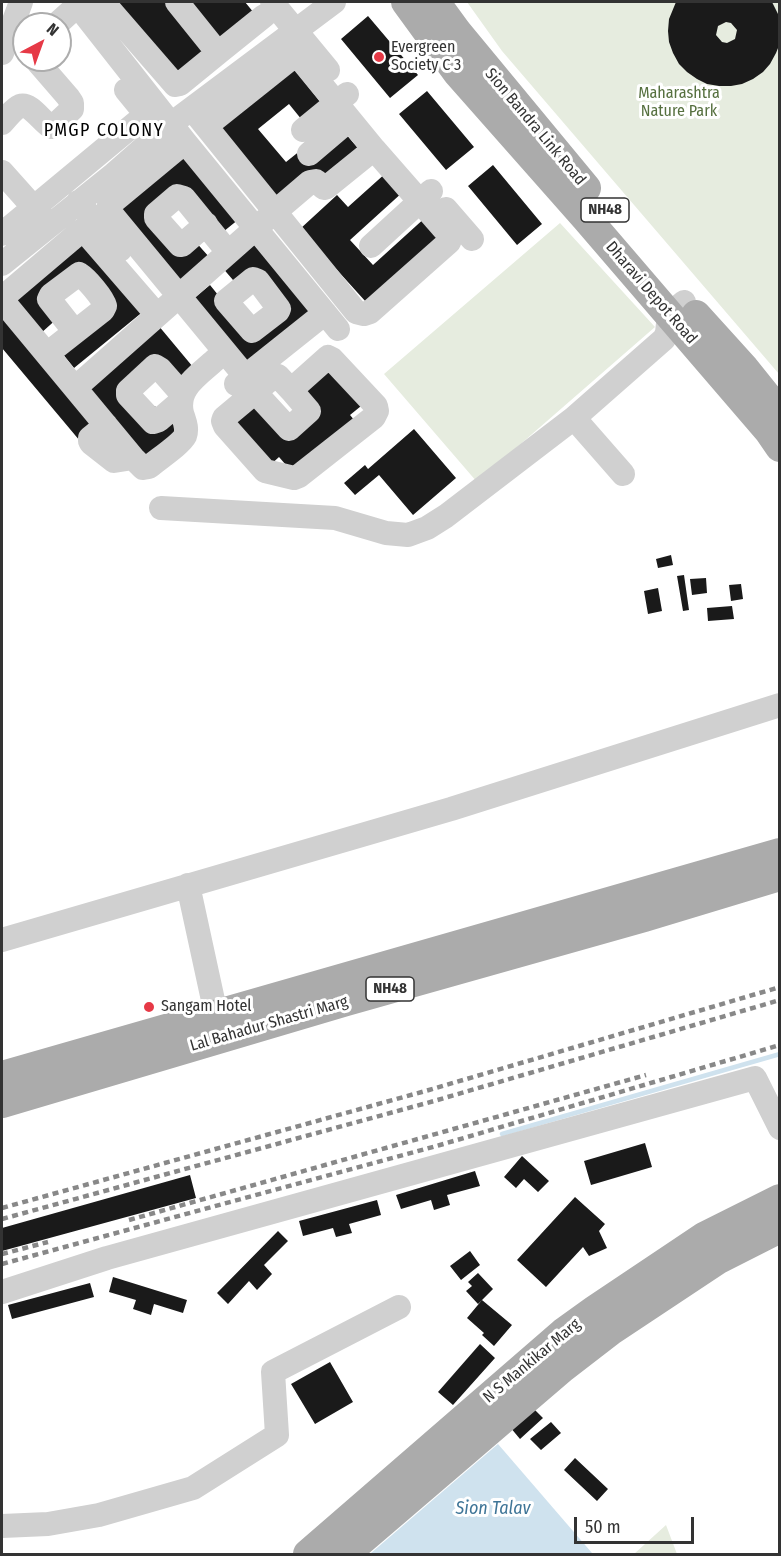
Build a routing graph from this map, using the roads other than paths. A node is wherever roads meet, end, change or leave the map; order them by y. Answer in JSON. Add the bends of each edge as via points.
{"nodes":[{"id":1,"x":21,"y":2,"type":"edge"},
{"id":2,"x":103,"y":2,"type":"edge"},
{"id":3,"x":177,"y":2,"type":"edge"},
{"id":4,"x":334,"y":2,"type":"edge"},
{"id":5,"x":406,"y":2,"type":"edge"},
{"id":6,"x":435,"y":2,"type":"edge"},
{"id":7,"x":263,"y":6,"type":"edge"},
{"id":8,"x":69,"y":11,"type":"edge"},
{"id":9,"x":290,"y":36,"type":"junction"},
{"id":10,"x":218,"y":52,"type":"junction"},
{"id":11,"x":2,"y":53,"type":"edge"},
{"id":12,"x":46,"y":72,"type":"edge"},
{"id":13,"x":344,"y":106,"type":"junction"},
{"id":14,"x":199,"y":118,"type":"junction"},
{"id":15,"x":2,"y":123,"type":"edge"},
{"id":16,"x":303,"y":130,"type":"dead end"},
{"id":17,"x":178,"y":133,"type":"junction"},
{"id":18,"x":374,"y":149,"type":"junction"},
{"id":19,"x":309,"y":154,"type":"dead end"},
{"id":20,"x":2,"y":174,"type":"edge"},
{"id":21,"x":426,"y":196,"type":"junction"},
{"id":22,"x":78,"y":202,"type":"junction"},
{"id":23,"x":275,"y":212,"type":"junction"},
{"id":24,"x":42,"y":217,"type":"junction"},
{"id":25,"x":206,"y":224,"type":"dead end"},
{"id":26,"x":256,"y":228,"type":"junction"},
{"id":27,"x":2,"y":234,"type":"edge"},
{"id":28,"x":110,"y":238,"type":"junction"},
{"id":29,"x":472,"y":239,"type":"dead end"},
{"id":30,"x":370,"y":246,"type":"dead end"},
{"id":31,"x":221,"y":259,"type":"junction"},
{"id":32,"x":2,"y":264,"type":"edge"},
{"id":33,"x":2,"y":299,"type":"edge"},
{"id":34,"x":168,"y":306,"type":"junction"},
{"id":35,"x":676,"y":308,"type":"junction"},
{"id":36,"x":192,"y":323,"type":"junction"},
{"id":37,"x":262,"y":324,"type":"dead end"},
{"id":38,"x":75,"y":332,"type":"dead end"},
{"id":39,"x":47,"y":354,"type":"junction"},
{"id":40,"x":215,"y":360,"type":"junction"},
{"id":41,"x":75,"y":388,"type":"junction"},
{"id":42,"x":246,"y":388,"type":"junction"},
{"id":43,"x":291,"y":390,"type":"junction"},
{"id":44,"x":780,"y":413,"type":"edge"},
{"id":45,"x":574,"y":418,"type":"junction"},
{"id":46,"x":780,"y":447,"type":"edge"},
{"id":47,"x":623,"y":474,"type":"dead end"},
{"id":48,"x":161,"y":508,"type":"dead end"},
{"id":49,"x":780,"y":705,"type":"edge"},
{"id":50,"x":780,"y":853,"type":"edge"},
{"id":51,"x":780,"y":876,"type":"edge"},
{"id":52,"x":188,"y":885,"type":"junction"},
{"id":53,"x":2,"y":940,"type":"edge"},
{"id":54,"x":290,"y":1006,"type":"junction"},
{"id":55,"x":216,"y":1014,"type":"junction"},
{"id":56,"x":2,"y":1077,"type":"edge"},
{"id":57,"x":2,"y":1103,"type":"edge"},
{"id":58,"x":780,"y":1128,"type":"edge"},
{"id":59,"x":780,"y":1199,"type":"edge"},
{"id":60,"x":780,"y":1228,"type":"edge"},
{"id":61,"x":2,"y":1292,"type":"edge"},
{"id":62,"x":646,"y":1292,"type":"junction"},
{"id":63,"x":399,"y":1307,"type":"dead end"},
{"id":64,"x":2,"y":1526,"type":"edge"},
{"id":65,"x":335,"y":1550,"type":"edge"}],
"edges":[{"from":1,"to":11,"type":"street"},
{"from":2,"to":10,"type":"street","via":[[176,85]]},
{"from":3,"to":10,"type":"street"},
{"from":4,"to":9,"type":"street"},
{"from":5,"to":35,"type":"main road","name":"Dharavi Depot Road","via":[[458,72]]},
{"from":6,"to":35,"type":"main road","name":"Sion Bandra Link Road","number":"NH48"},
{"from":7,"to":9,"type":"street"},
{"from":7,"to":10,"type":"street"},
{"from":8,"to":17,"type":"street"},
{"from":8,"to":24,"type":"street","via":[[144,116]]},
{"from":9,"to":13,"type":"street"},
{"from":9,"to":14,"type":"street"},
{"from":12,"to":15,"type":"street","via":[[68,97],[72,109],[51,127],[23,105]]},
{"from":13,"to":14,"type":"street","via":[[294,57]]},
{"from":13,"to":16,"type":"street"},
{"from":13,"to":18,"type":"street"},
{"from":13,"to":19,"type":"street"},
{"from":13,"to":21,"type":"street"},
{"from":14,"to":17,"type":"street"},
{"from":14,"to":23,"type":"street"},
{"from":17,"to":22,"type":"street"},
{"from":17,"to":26,"type":"street"},
{"from":17,"to":28,"type":"street","via":[[109,205]]},
{"from":18,"to":21,"type":"street"},
{"from":18,"to":23,"type":"street","via":[[327,187],[310,182]]},
{"from":20,"to":24,"type":"street"},
{"from":21,"to":23,"type":"street","via":[[450,240],[364,314],[356,312]]},
{"from":21,"to":29,"type":"street"},
{"from":21,"to":30,"type":"street"},
{"from":22,"to":24,"type":"street"},
{"from":22,"to":28,"type":"street"},
{"from":23,"to":26,"type":"street"},
{"from":24,"to":27,"type":"street"},
{"from":24,"to":32,"type":"street"},
{"from":25,"to":31,"type":"street"},
{"from":26,"to":31,"type":"street"},
{"from":26,"to":42,"type":"street","via":[[331,321]]},
{"from":28,"to":33,"type":"street","via":[[81,231]]},
{"from":28,"to":34,"type":"street"},
{"from":31,"to":34,"type":"street"},
{"from":31,"to":37,"type":"street","via":[[236,292]]},
{"from":33,"to":39,"type":"street"},
{"from":34,"to":36,"type":"street"},
{"from":34,"to":41,"type":"street"},
{"from":35,"to":44,"type":"main road","name":"Sion Bandra Link Road","number":"NH48","via":[[744,368]]},
{"from":35,"to":45,"type":"street","via":[[667,320],[664,339]]},
{"from":35,"to":46,"type":"main road","name":"Dharavi Depot Road"},
{"from":36,"to":40,"type":"street"},
{"from":36,"to":42,"type":"street"},
{"from":38,"to":39,"type":"street"},
{"from":39,"to":41,"type":"street"},
{"from":40,"to":41,"type":"street","via":[[189,384],[181,398],[186,434],[149,467],[143,468],[133,458]]},
{"from":40,"to":42,"type":"street"},
{"from":42,"to":43,"type":"street","via":[[278,376]]},
{"from":42,"to":43,"type":"street","via":[[289,429],[309,411]]},
{"from":42,"to":43,"type":"street","via":[[224,418],[225,426],[265,471],[294,478],[377,411],[376,405],[331,357]]},
{"from":45,"to":47,"type":"street"},
{"from":45,"to":48,"type":"street","via":[[446,516],[408,535],[335,518]]},
{"from":49,"to":52,"type":"street","via":[[463,806]]},
{"from":50,"to":54,"type":"main road","name":"Lal Bahadur Shastri Marg","number":"NH48"},
{"from":51,"to":54,"type":"main road","name":"Lal Bahadur Shastri Marg","number":"NH48","via":[[633,920]]},
{"from":52,"to":53,"type":"street"},
{"from":52,"to":55,"type":"street"},
{"from":54,"to":55,"type":"main road","name":"Lal Bahadur Shastri Marg","number":"NH48"},
{"from":54,"to":57,"type":"main road","name":"Lal Bahadur Shastri Marg","number":"NH48"},
{"from":55,"to":56,"type":"main road","name":"Lal Bahadur Shastri Marg","number":"NH48"},
{"from":58,"to":61,"type":"street","via":[[755,1078],[107,1258]]},
{"from":59,"to":62,"type":"main road","name":"N S Mankikar Marg","via":[[704,1237]]},
{"from":60,"to":62,"type":"main road"},
{"from":62,"to":65,"type":"main road","name":"N S Mankikar Marg","via":[[596,1310],[554,1358]]},
{"from":63,"to":64,"type":"street","via":[[273,1372],[277,1435],[193,1488],[99,1515],[48,1524]]}]}
